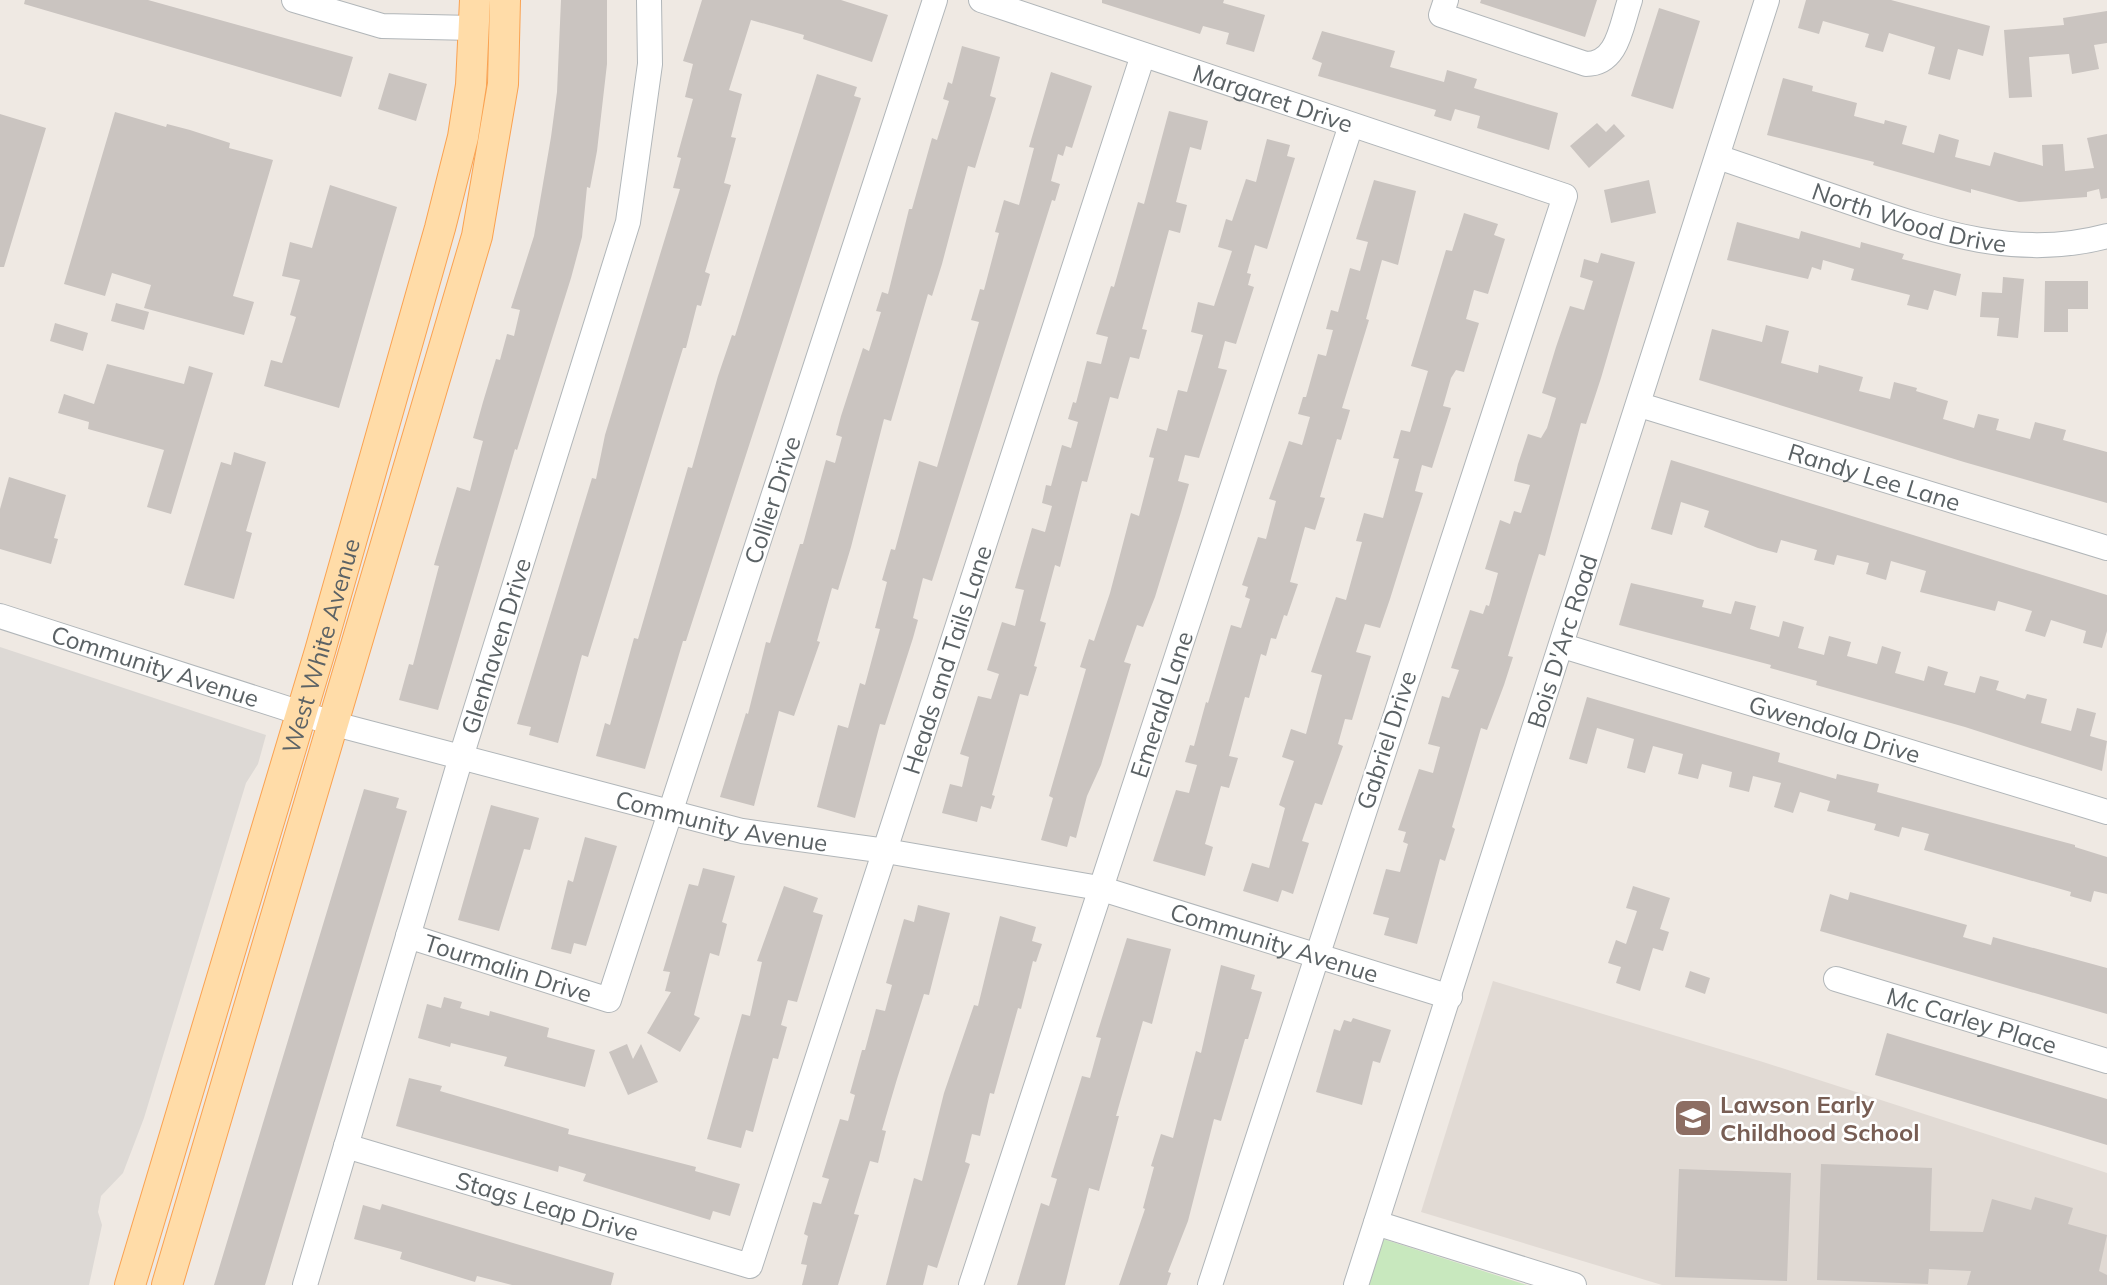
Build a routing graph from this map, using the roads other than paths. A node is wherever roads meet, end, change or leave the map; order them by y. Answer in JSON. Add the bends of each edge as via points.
{"nodes":[{"id":1,"x":294,"y":0,"type":"edge"},
{"id":2,"x":505,"y":0,"type":"edge"},
{"id":3,"x":649,"y":0,"type":"edge"},
{"id":4,"x":935,"y":0,"type":"edge"},
{"id":5,"x":981,"y":0,"type":"edge"},
{"id":6,"x":1630,"y":0,"type":"edge"},
{"id":7,"x":1762,"y":1,"type":"edge"},
{"id":8,"x":1444,"y":8,"type":"edge"},
{"id":9,"x":474,"y":14,"type":"edge"},
{"id":10,"x":1143,"y":55,"type":"junction"},
{"id":11,"x":1351,"y":125,"type":"junction"},
{"id":12,"x":1718,"y":157,"type":"junction"},
{"id":13,"x":1565,"y":196,"type":"joint"},
{"id":14,"x":2107,"y":236,"type":"edge"},
{"id":15,"x":1640,"y":405,"type":"junction"},
{"id":16,"x":2107,"y":548,"type":"edge"},
{"id":17,"x":0,"y":616,"type":"edge"},
{"id":18,"x":1563,"y":646,"type":"junction"},
{"id":19,"x":301,"y":713,"type":"junction"},
{"id":20,"x":335,"y":724,"type":"junction"},
{"id":21,"x":461,"y":757,"type":"junction"},
{"id":22,"x":672,"y":813,"type":"junction"},
{"id":23,"x":2107,"y":813,"type":"edge"},
{"id":24,"x":886,"y":851,"type":"junction"},
{"id":25,"x":1100,"y":888,"type":"junction"},
{"id":26,"x":408,"y":936,"type":"junction"},
{"id":27,"x":1315,"y":957,"type":"junction"},
{"id":28,"x":1836,"y":979,"type":"dead end"},
{"id":29,"x":1450,"y":997,"type":"junction"},
{"id":30,"x":609,"y":1000,"type":"joint"},
{"id":31,"x":2107,"y":1061,"type":"edge"},
{"id":32,"x":346,"y":1146,"type":"junction"},
{"id":33,"x":1376,"y":1223,"type":"junction"},
{"id":34,"x":750,"y":1266,"type":"joint"},
{"id":35,"x":130,"y":1285,"type":"edge"},
{"id":36,"x":167,"y":1285,"type":"edge"},
{"id":37,"x":305,"y":1285,"type":"edge"},
{"id":38,"x":971,"y":1285,"type":"edge"},
{"id":39,"x":1210,"y":1285,"type":"edge"},
{"id":40,"x":1356,"y":1285,"type":"edge"},
{"id":41,"x":1574,"y":1285,"type":"edge"}],
"edges":[{"from":1,"to":9,"type":"street","via":[[382,26]]},
{"from":2,"to":20,"type":"main road","name":"West White Avenue","via":[[503,84],[477,236]]},
{"from":3,"to":21,"type":"street","name":"Glenhaven Drive","via":[[650,64],[628,222]]},
{"from":4,"to":22,"type":"street","name":"Collier Drive"},
{"from":5,"to":10,"type":"street","name":"Margaret Drive"},
{"from":6,"to":8,"type":"street","via":[[1612,54],[1599,64],[1586,64]]},
{"from":7,"to":12,"type":"street","name":"Bois D'Arc Road"},
{"from":9,"to":19,"type":"main road","name":"West White Avenue","via":[[471,85],[460,149]]},
{"from":10,"to":11,"type":"street","name":"Margaret Drive"},
{"from":10,"to":24,"type":"street","name":"Heads and Tails Lane"},
{"from":11,"to":13,"type":"street","name":"Margaret Drive"},
{"from":11,"to":25,"type":"street","name":"Emerald Lane"},
{"from":12,"to":14,"type":"street","name":"North Wood Drive","via":[[1931,230],[1970,239],[2041,247]]},
{"from":12,"to":15,"type":"street","name":"Bois D'Arc Road"},
{"from":13,"to":27,"type":"street","name":"Gabriel Drive"},
{"from":15,"to":16,"type":"street","name":"Randy Lee Lane"},
{"from":15,"to":18,"type":"street","name":"Bois D'Arc Road"},
{"from":17,"to":19,"type":"street","name":"Community Avenue"},
{"from":18,"to":23,"type":"street","name":"Gwendola Drive"},
{"from":18,"to":29,"type":"street","name":"Bois D'Arc Road"},
{"from":19,"to":20,"type":"street","name":"Community Avenue"},
{"from":19,"to":35,"type":"main road","name":"West White Avenue"},
{"from":20,"to":21,"type":"street","name":"Community Avenue"},
{"from":20,"to":36,"type":"main road","name":"West White Avenue"},
{"from":21,"to":22,"type":"street","name":"Community Avenue"},
{"from":21,"to":26,"type":"street","name":"Glenhaven Drive"},
{"from":22,"to":24,"type":"street","name":"Community Avenue","via":[[742,831]]},
{"from":22,"to":30,"type":"street","name":"Collier Drive"},
{"from":24,"to":25,"type":"street","name":"Community Avenue"},
{"from":24,"to":34,"type":"street","name":"Heads and Tails Lane"},
{"from":25,"to":27,"type":"street","name":"Community Avenue"},
{"from":25,"to":38,"type":"street","name":"Emerald Lane"},
{"from":26,"to":30,"type":"street","name":"Tourmalin Drive"},
{"from":26,"to":32,"type":"street","name":"Glenhaven Drive"},
{"from":27,"to":29,"type":"street","name":"Community Avenue"},
{"from":27,"to":39,"type":"street","name":"Gabriel Drive"},
{"from":28,"to":31,"type":"street","name":"Mc Carley Place"},
{"from":29,"to":33,"type":"street","name":"Bois D'Arc Road"},
{"from":32,"to":34,"type":"street","name":"Stags Leap Drive"},
{"from":32,"to":37,"type":"street","name":"Glenhaven Drive"},
{"from":33,"to":40,"type":"street","name":"Bois D'Arc Road"},
{"from":33,"to":41,"type":"street"}]}
